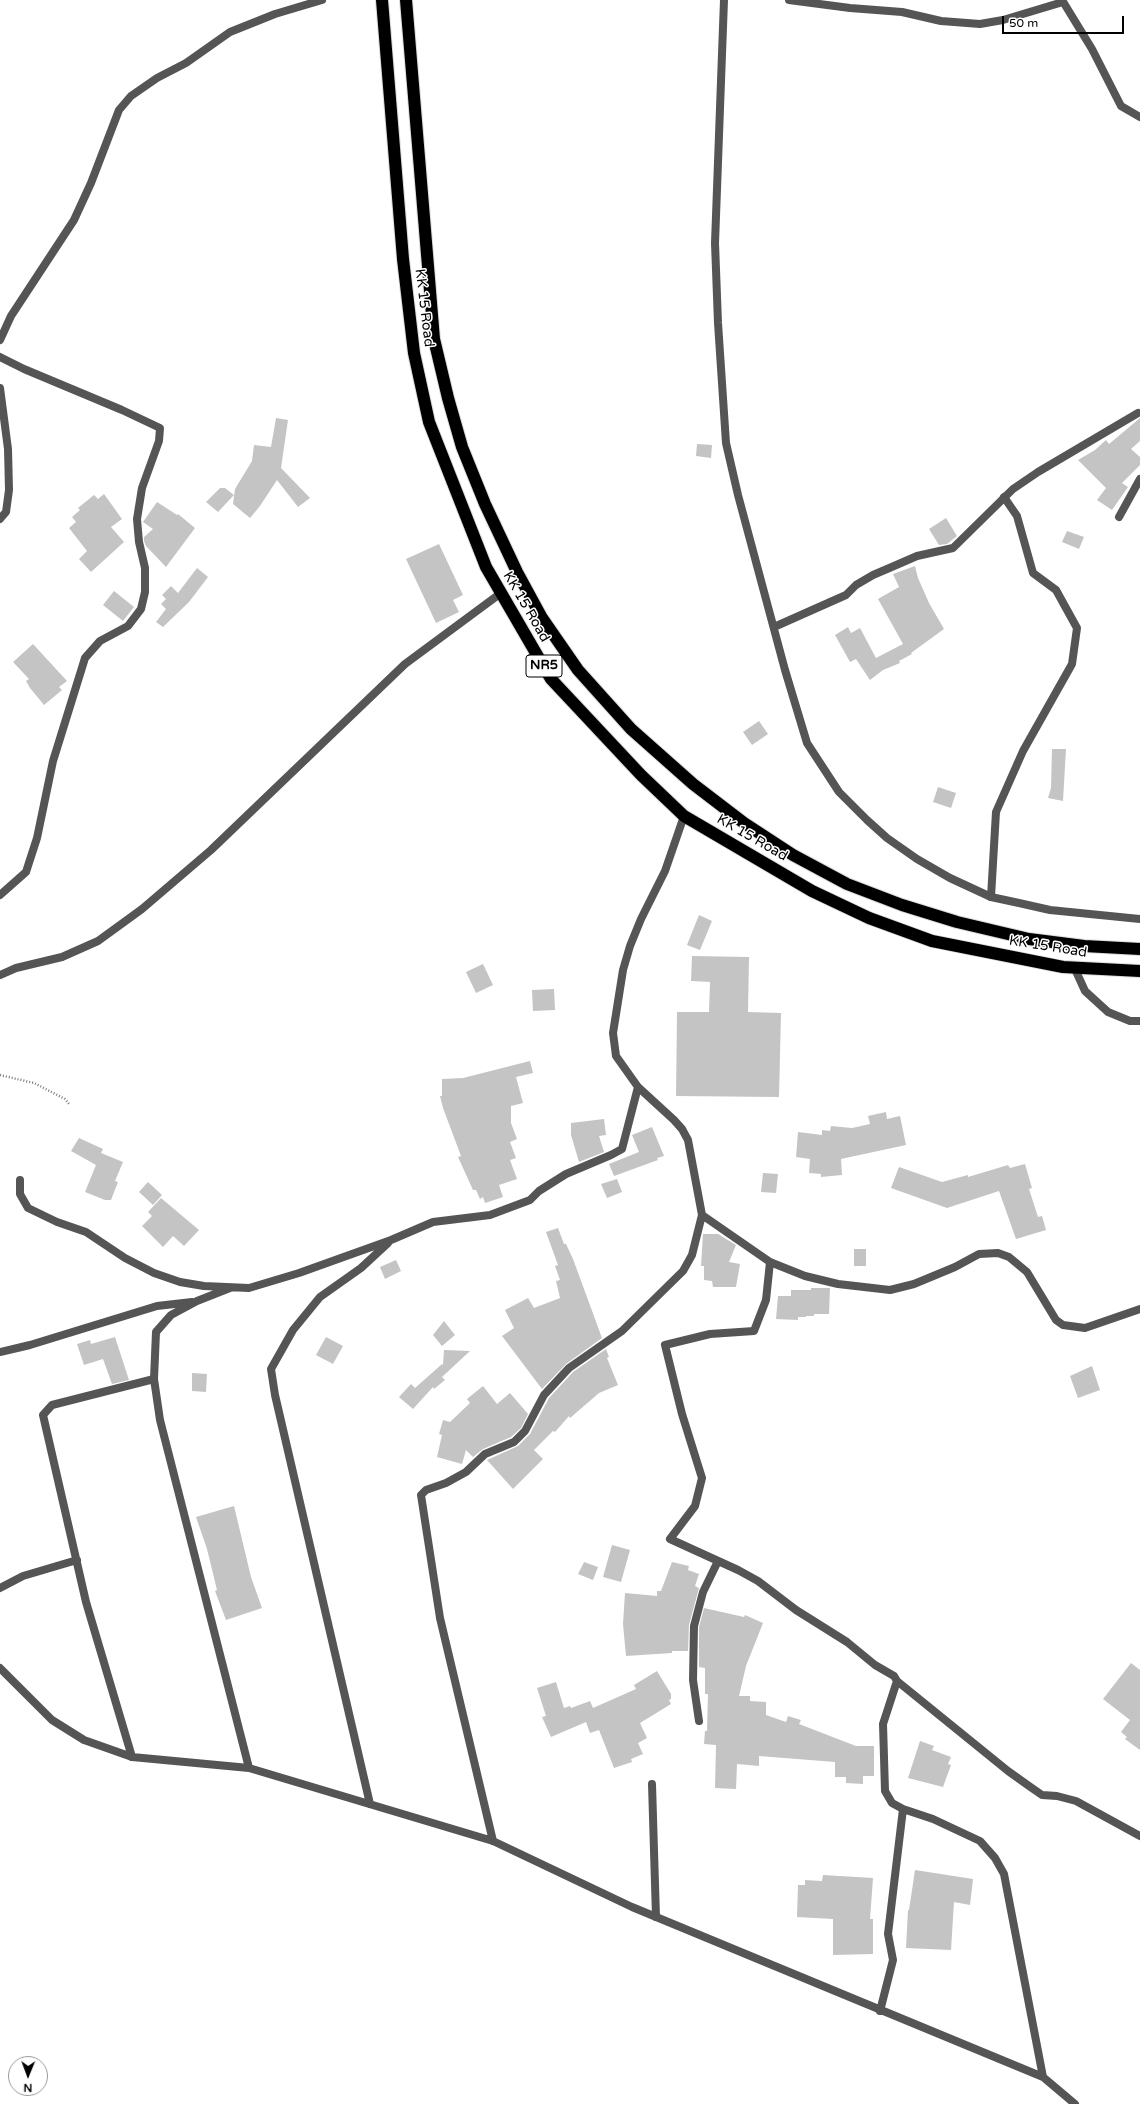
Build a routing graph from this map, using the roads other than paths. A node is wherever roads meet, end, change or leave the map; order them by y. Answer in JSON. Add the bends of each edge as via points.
{"nodes":[{"id":1,"x":322,"y":0,"type":"edge"},
{"id":2,"x":382,"y":0,"type":"edge"},
{"id":3,"x":406,"y":0,"type":"edge"},
{"id":4,"x":724,"y":0,"type":"edge"},
{"id":5,"x":789,"y":0,"type":"edge"},
{"id":6,"x":1063,"y":1,"type":"edge"},
{"id":7,"x":1140,"y":117,"type":"edge"},
{"id":8,"x":0,"y":340,"type":"edge"},
{"id":9,"x":0,"y":357,"type":"edge"},
{"id":10,"x":0,"y":388,"type":"edge"},
{"id":11,"x":1138,"y":413,"type":"dead end"},
{"id":12,"x":1140,"y":479,"type":"edge"},
{"id":13,"x":1004,"y":497,"type":"junction"},
{"id":14,"x":1119,"y":517,"type":"dead end"},
{"id":15,"x":0,"y":519,"type":"edge"},
{"id":16,"x":501,"y":593,"type":"junction"},
{"id":17,"x":774,"y":627,"type":"junction"},
{"id":18,"x":684,"y":816,"type":"junction"},
{"id":19,"x":0,"y":895,"type":"edge"},
{"id":20,"x":991,"y":897,"type":"junction"},
{"id":21,"x":1140,"y":919,"type":"edge"},
{"id":22,"x":1140,"y":949,"type":"edge"},
{"id":23,"x":1075,"y":969,"type":"junction"},
{"id":24,"x":1140,"y":971,"type":"edge"},
{"id":25,"x":0,"y":975,"type":"edge"},
{"id":26,"x":1140,"y":1021,"type":"edge"},
{"id":27,"x":638,"y":1087,"type":"junction"},
{"id":28,"x":20,"y":1180,"type":"dead end"},
{"id":29,"x":702,"y":1215,"type":"junction"},
{"id":30,"x":391,"y":1240,"type":"junction"},
{"id":31,"x":770,"y":1262,"type":"junction"},
{"id":32,"x":233,"y":1287,"type":"junction"},
{"id":33,"x":197,"y":1301,"type":"junction"},
{"id":34,"x":1140,"y":1309,"type":"edge"},
{"id":35,"x":0,"y":1352,"type":"edge"},
{"id":36,"x":154,"y":1380,"type":"junction"},
{"id":37,"x":77,"y":1560,"type":"junction"},
{"id":38,"x":718,"y":1561,"type":"junction"},
{"id":39,"x":0,"y":1588,"type":"edge"},
{"id":40,"x":0,"y":1668,"type":"edge"},
{"id":41,"x":897,"y":1681,"type":"junction"},
{"id":42,"x":699,"y":1721,"type":"dead end"},
{"id":43,"x":132,"y":1757,"type":"junction"},
{"id":44,"x":249,"y":1768,"type":"junction"},
{"id":45,"x":652,"y":1784,"type":"dead end"},
{"id":46,"x":370,"y":1804,"type":"junction"},
{"id":47,"x":903,"y":1809,"type":"junction"},
{"id":48,"x":1140,"y":1836,"type":"edge"},
{"id":49,"x":493,"y":1841,"type":"junction"},
{"id":50,"x":656,"y":1917,"type":"junction"},
{"id":51,"x":880,"y":2010,"type":"junction"},
{"id":52,"x":1043,"y":2077,"type":"junction"},
{"id":53,"x":1075,"y":2104,"type":"edge"}],
"edges":[{"from":1,"to":8,"type":"street","via":[[275,14],[230,32],[186,63],[157,78],[131,96],[118,110],[91,183],[74,220],[11,316]]},
{"from":2,"to":16,"type":"highway","name":"KK 15 Road","number":"NR5","via":[[403,259],[414,353],[429,422],[486,567]]},
{"from":3,"to":22,"type":"highway","name":"KK 15 Road","number":"NR5","via":[[434,339],[448,398],[462,448],[517,572],[542,618],[578,670],[631,729],[693,784],[744,823],[793,855],[847,884],[929,914],[1029,939],[1084,946]]},
{"from":4,"to":17,"type":"street","via":[[715,243],[726,443]]},
{"from":5,"to":6,"type":"street","via":[[902,12],[941,21],[980,24],[1003,20]]},
{"from":6,"to":7,"type":"street","via":[[1092,49],[1121,106]]},
{"from":9,"to":19,"type":"street","via":[[160,428],[159,441],[142,488],[137,518],[145,568],[145,592],[141,609],[128,626],[100,641],[85,658],[53,761],[37,838],[26,872]]},
{"from":10,"to":15,"type":"street","via":[[8,449],[9,490],[6,512]]},
{"from":11,"to":13,"type":"street","via":[[1038,472]]},
{"from":12,"to":14,"type":"street"},
{"from":13,"to":17,"type":"street","via":[[953,548],[917,556],[873,575],[846,595]]},
{"from":13,"to":20,"type":"street","via":[[1017,516],[1033,573],[1056,590],[1077,628],[1072,664],[1023,751],[996,812]]},
{"from":16,"to":18,"type":"highway","name":"KK 15 Road","number":"NR5","via":[[551,679],[640,775]]},
{"from":16,"to":25,"type":"street","via":[[405,664],[211,850],[142,909],[98,941],[62,957],[16,968]]},
{"from":17,"to":20,"type":"street","via":[[806,743],[839,792],[887,838],[917,859]]},
{"from":18,"to":23,"type":"highway","name":"KK 15 Road","number":"NR5","via":[[812,891],[869,918],[932,941]]},
{"from":18,"to":27,"type":"street","via":[[665,871],[630,946],[617,1005],[613,1033],[616,1056]]},
{"from":20,"to":21,"type":"street","via":[[1050,910]]},
{"from":23,"to":24,"type":"highway","name":"KK 15 Road","number":"NR5"},
{"from":23,"to":26,"type":"street","via":[[1085,992],[1108,1012],[1130,1021]]},
{"from":27,"to":29,"type":"street","via":[[674,1120],[688,1140]]},
{"from":27,"to":30,"type":"street","via":[[622,1149],[611,1156],[566,1174],[539,1191],[530,1200],[513,1208],[490,1216],[433,1222]]},
{"from":28,"to":32,"type":"street","via":[[20,1194],[28,1208],[86,1232],[125,1258],[154,1273],[180,1282]]},
{"from":29,"to":31,"type":"street"},
{"from":29,"to":49,"type":"street","via":[[692,1255],[683,1272],[622,1331],[569,1368],[544,1395],[525,1431],[514,1442],[485,1454],[466,1472],[426,1490],[421,1495],[440,1618]]},
{"from":30,"to":32,"type":"street","via":[[265,1284],[249,1288]]},
{"from":30,"to":46,"type":"street","via":[[361,1268],[320,1297],[293,1330],[271,1368],[275,1395]]},
{"from":31,"to":34,"type":"street","via":[[805,1276],[838,1284],[890,1290],[914,1284],[979,1254],[998,1253],[1009,1257],[1027,1272],[1056,1320],[1063,1325],[1085,1328]]},
{"from":31,"to":38,"type":"street","via":[[766,1300],[754,1331],[710,1334],[664,1345],[702,1478],[695,1506],[670,1539]]},
{"from":32,"to":33,"type":"street"},
{"from":33,"to":35,"type":"street","via":[[157,1306]]},
{"from":33,"to":36,"type":"street","via":[[171,1315],[156,1332]]},
{"from":36,"to":37,"type":"street","via":[[52,1405],[43,1414]]},
{"from":36,"to":44,"type":"street","via":[[160,1420]]},
{"from":37,"to":39,"type":"street","via":[[23,1576]]},
{"from":37,"to":43,"type":"street","via":[[86,1602]]},
{"from":38,"to":41,"type":"street","via":[[758,1581],[796,1610],[847,1642],[894,1676]]},
{"from":38,"to":42,"type":"street","via":[[703,1592],[694,1626],[693,1680]]},
{"from":40,"to":43,"type":"street","via":[[52,1720],[84,1740]]},
{"from":41,"to":47,"type":"street","via":[[883,1724],[885,1791],[892,1802]]},
{"from":41,"to":48,"type":"street","via":[[1008,1771],[1042,1795],[1076,1801]]},
{"from":43,"to":44,"type":"street"},
{"from":44,"to":46,"type":"street"},
{"from":45,"to":50,"type":"street"},
{"from":46,"to":49,"type":"street"},
{"from":47,"to":51,"type":"street","via":[[888,1934],[893,1960]]},
{"from":47,"to":52,"type":"street","via":[[933,1819],[980,1841],[995,1858],[1004,1874]]},
{"from":49,"to":50,"type":"street"},
{"from":50,"to":51,"type":"street"},
{"from":51,"to":52,"type":"street"},
{"from":52,"to":53,"type":"street"}]}
